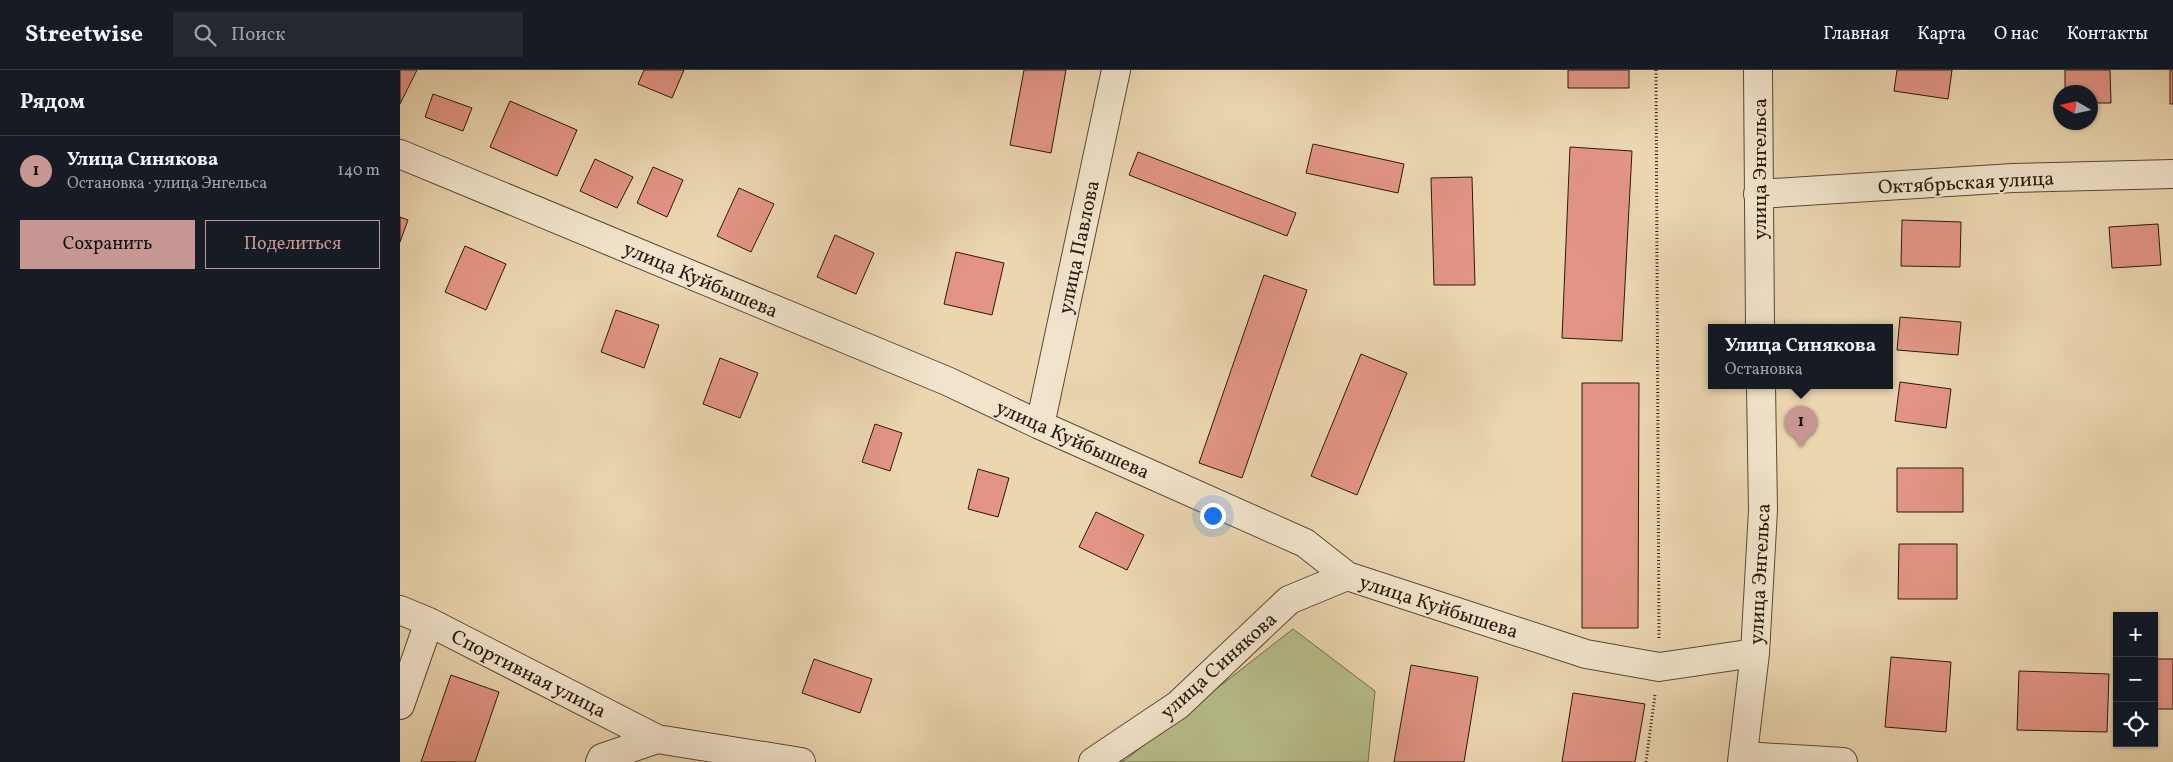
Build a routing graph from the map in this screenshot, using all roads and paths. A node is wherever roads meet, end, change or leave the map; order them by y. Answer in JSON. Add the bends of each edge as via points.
{"nodes":[{"id":1,"x":1116,"y":70,"type":"edge"},
{"id":2,"x":1656,"y":70,"type":"edge"},
{"id":3,"x":1758,"y":70,"type":"edge"},
{"id":4,"x":400,"y":154,"type":"edge"},
{"id":5,"x":2173,"y":174,"type":"edge"},
{"id":6,"x":1758,"y":194,"type":"junction"},
{"id":7,"x":1760,"y":324,"type":"edge"},
{"id":8,"x":1761,"y":389,"type":"edge"},
{"id":9,"x":1040,"y":425,"type":"junction"},
{"id":10,"x":1347,"y":576,"type":"junction"},
{"id":11,"x":400,"y":610,"type":"edge"},
{"id":12,"x":429,"y":622,"type":"junction"},
{"id":13,"x":1755,"y":653,"type":"junction"},
{"id":14,"x":1659,"y":667,"type":"junction"},
{"id":15,"x":400,"y":705,"type":"edge"},
{"id":16,"x":657,"y":739,"type":"junction"},
{"id":17,"x":1742,"y":759,"type":"edge"},
{"id":18,"x":600,"y":762,"type":"edge"},
{"id":19,"x":801,"y":762,"type":"edge"},
{"id":20,"x":1094,"y":762,"type":"edge"},
{"id":21,"x":1646,"y":762,"type":"edge"},
{"id":22,"x":1843,"y":762,"type":"edge"}],
"edges":[{"from":1,"to":9,"type":"street","name":"улица Павлова"},
{"from":2,"to":14,"type":"path"},
{"from":3,"to":6,"type":"street","name":"улица Энгельса"},
{"from":4,"to":9,"type":"street","name":"улица Куйбышева","via":[[947,381]]},
{"from":5,"to":6,"type":"street","name":"Октябрьская улица","via":[[2013,178]]},
{"from":6,"to":7,"type":"street","name":"улица Энгельса"},
{"from":8,"to":13,"type":"street","name":"улица Энгельса","via":[[1763,510]]},
{"from":9,"to":10,"type":"street","name":"улица Куйбышева","via":[[1305,543]]},
{"from":10,"to":14,"type":"street","name":"улица Куйбышева","via":[[1586,654]]},
{"from":10,"to":20,"type":"street","name":"улица Синякова","via":[[1289,600],[1178,705]]},
{"from":11,"to":12,"type":"street","name":"Спортивная улица"},
{"from":12,"to":15,"type":"street"},
{"from":12,"to":16,"type":"street","name":"Спортивная улица"},
{"from":13,"to":14,"type":"street","name":"улица Куйбышева"},
{"from":13,"to":17,"type":"street","name":"улица Энгельса"},
{"from":14,"to":21,"type":"path"},
{"from":16,"to":18,"type":"street","via":[[602,758]]},
{"from":16,"to":19,"type":"street"},
{"from":17,"to":22,"type":"street"}]}
